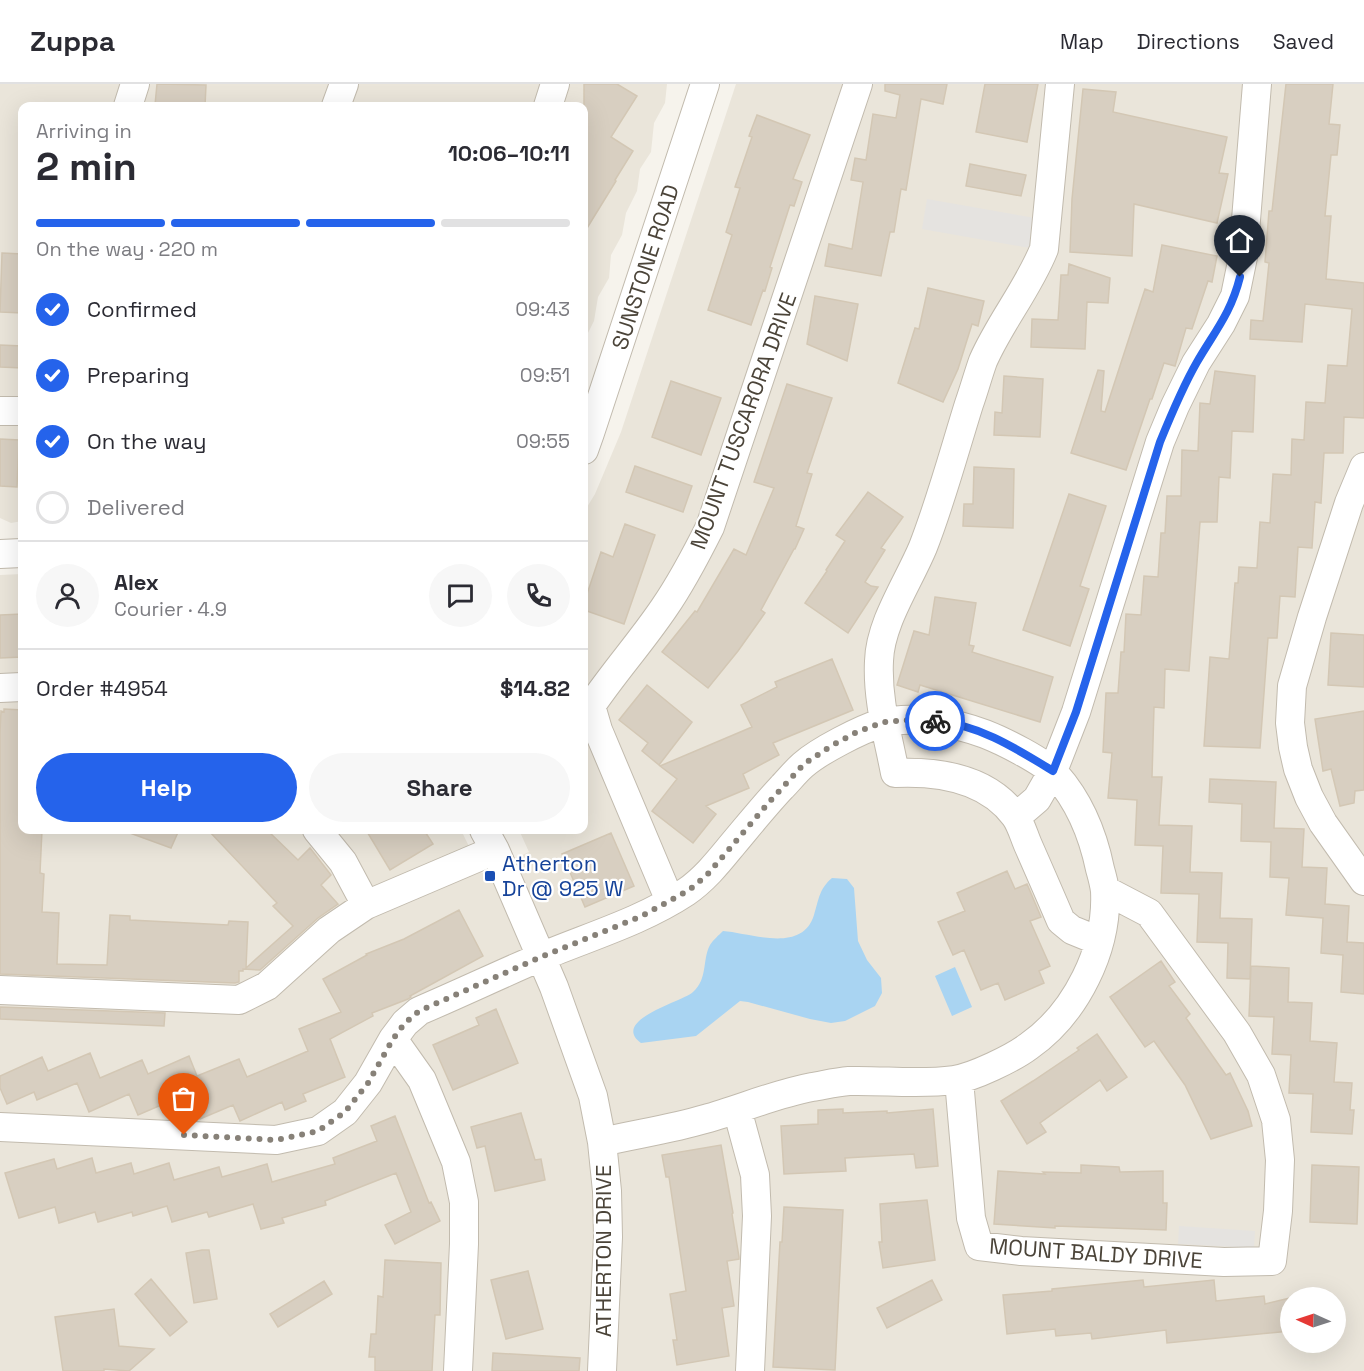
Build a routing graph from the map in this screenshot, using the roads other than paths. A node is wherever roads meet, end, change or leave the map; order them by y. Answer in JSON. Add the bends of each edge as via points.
{"nodes":[{"id":1,"x":135,"y":84,"type":"edge"},
{"id":2,"x":344,"y":84,"type":"edge"},
{"id":3,"x":555,"y":84,"type":"edge"},
{"id":4,"x":705,"y":84,"type":"edge"},
{"id":5,"x":858,"y":84,"type":"edge"},
{"id":6,"x":1060,"y":84,"type":"edge"},
{"id":7,"x":1257,"y":84,"type":"edge"},
{"id":8,"x":129,"y":102,"type":"edge"},
{"id":9,"x":337,"y":102,"type":"edge"},
{"id":10,"x":549,"y":102,"type":"edge"},
{"id":11,"x":0,"y":411,"type":"edge"},
{"id":12,"x":18,"y":411,"type":"edge"},
{"id":13,"x":588,"y":439,"type":"edge"},
{"id":14,"x":1364,"y":467,"type":"edge"},
{"id":15,"x":1356,"y":505,"type":"edge"},
{"id":16,"x":18,"y":553,"type":"edge"},
{"id":17,"x":0,"y":554,"type":"edge"},
{"id":18,"x":18,"y":687,"type":"edge"},
{"id":19,"x":0,"y":688,"type":"edge"},
{"id":20,"x":884,"y":722,"type":"junction"},
{"id":21,"x":1053,"y":771,"type":"junction"},
{"id":22,"x":1016,"y":817,"type":"junction"},
{"id":23,"x":320,"y":834,"type":"edge"},
{"id":24,"x":490,"y":840,"type":"edge"},
{"id":25,"x":1364,"y":881,"type":"edge"},
{"id":26,"x":1105,"y":890,"type":"junction"},
{"id":27,"x":670,"y":901,"type":"junction"},
{"id":28,"x":366,"y":905,"type":"junction"},
{"id":29,"x":1100,"y":941,"type":"junction"},
{"id":30,"x":541,"y":957,"type":"junction"},
{"id":31,"x":0,"y":990,"type":"edge"},
{"id":32,"x":393,"y":1039,"type":"junction"},
{"id":33,"x":958,"y":1080,"type":"junction"},
{"id":34,"x":737,"y":1109,"type":"junction"},
{"id":35,"x":0,"y":1127,"type":"edge"},
{"id":36,"x":602,"y":1142,"type":"junction"},
{"id":37,"x":458,"y":1371,"type":"edge"},
{"id":38,"x":602,"y":1371,"type":"edge"},
{"id":39,"x":750,"y":1371,"type":"edge"}],
"edges":[{"from":1,"to":8,"type":"street"},
{"from":2,"to":9,"type":"street"},
{"from":3,"to":10,"type":"street"},
{"from":4,"to":13,"type":"street","name":"SUNSTONE ROAD"},
{"from":5,"to":27,"type":"street","name":"MOUNT TUSCARORA DRIVE","via":[[710,527],[663,609],[591,706]]},
{"from":6,"to":20,"type":"street","via":[[1044,249],[983,362],[935,516],[884,631],[879,660]]},
{"from":7,"to":21,"type":"street","via":[[1243,257],[1235,296],[1196,363],[1160,442],[1076,712]]},
{"from":11,"to":12,"type":"street"},
{"from":14,"to":15,"type":"street"},
{"from":15,"to":25,"type":"street","via":[[1312,617],[1292,686],[1290,723],[1298,769],[1309,797]]},
{"from":16,"to":17,"type":"street"},
{"from":18,"to":19,"type":"street"},
{"from":20,"to":21,"type":"street","via":[[940,722],[969,728],[998,739]]},
{"from":20,"to":22,"type":"street","via":[[895,773],[933,773],[977,785]]},
{"from":20,"to":27,"type":"street","via":[[857,732],[804,764],[707,875]]},
{"from":21,"to":22,"type":"street","via":[[1037,799]]},
{"from":21,"to":26,"type":"street","via":[[1072,795],[1088,827]]},
{"from":22,"to":29,"type":"street","via":[[1061,921]]},
{"from":23,"to":28,"type":"street","via":[[343,862]]},
{"from":24,"to":28,"type":"street"},
{"from":24,"to":30,"type":"street","name":"ATHERTON DRIVE"},
{"from":26,"to":29,"type":"street"},
{"from":26,"to":33,"type":"street","name":"MOUNT BALDY DRIVE","via":[[1149,913],[1237,1033],[1261,1075],[1276,1120],[1280,1160],[1272,1261],[1224,1262],[979,1246],[971,1218]]},
{"from":27,"to":30,"type":"street"},
{"from":28,"to":31,"type":"street","via":[[329,930],[267,986],[239,1000]]},
{"from":29,"to":33,"type":"street","via":[[1079,991],[1046,1033],[1004,1061]]},
{"from":30,"to":32,"type":"street","via":[[419,1011]]},
{"from":30,"to":36,"type":"street","name":"ATHERTON DRIVE","via":[[593,1096]]},
{"from":32,"to":35,"type":"street","via":[[368,1083],[345,1112],[318,1131],[276,1140]]},
{"from":32,"to":37,"type":"street","via":[[422,1080],[456,1162],[464,1202]]},
{"from":33,"to":34,"type":"street","via":[[848,1082],[778,1095]]},
{"from":34,"to":36,"type":"street"},
{"from":34,"to":39,"type":"street","via":[[757,1195]]},
{"from":36,"to":38,"type":"street","name":"ATHERTON DRIVE","via":[[608,1236]]}]}
